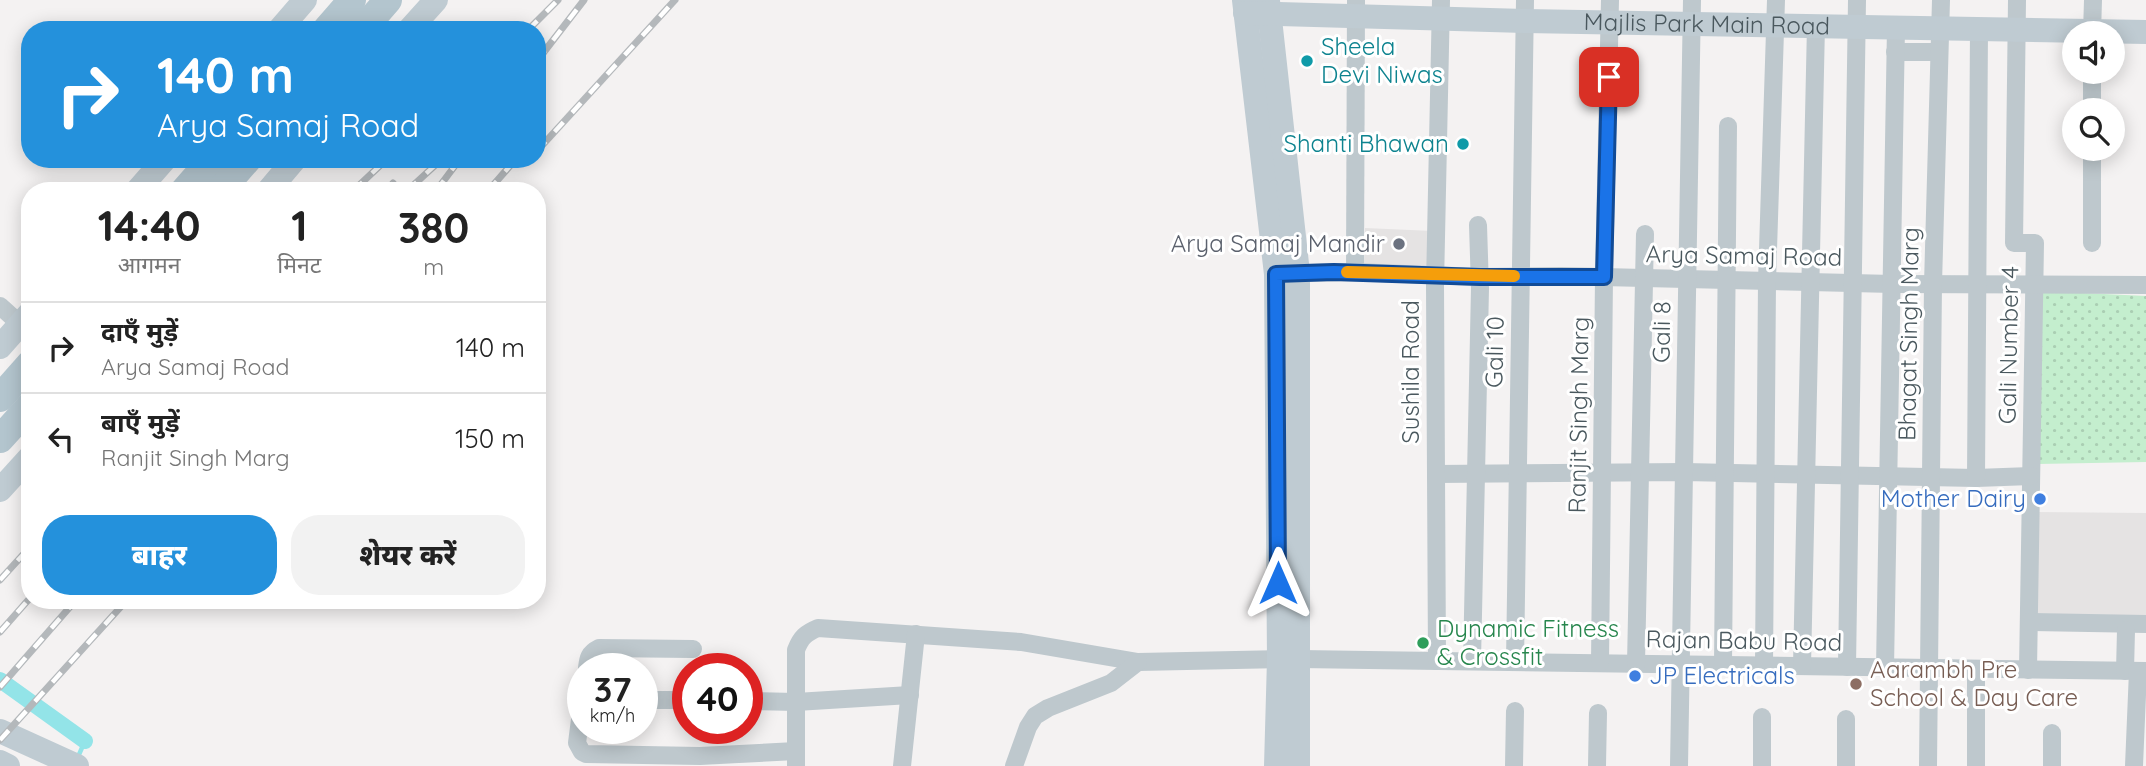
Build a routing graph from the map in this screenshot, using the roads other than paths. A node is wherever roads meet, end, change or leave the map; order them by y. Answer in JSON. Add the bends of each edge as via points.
{"nodes":[{"id":1,"x":305,"y":0,"type":"edge"},
{"id":2,"x":352,"y":0,"type":"edge"},
{"id":3,"x":388,"y":0,"type":"edge"},
{"id":4,"x":436,"y":0,"type":"edge"},
{"id":5,"x":1857,"y":0,"type":"edge"},
{"id":6,"x":1941,"y":0,"type":"edge"},
{"id":7,"x":2017,"y":0,"type":"edge"},
{"id":8,"x":2093,"y":0,"type":"edge"},
{"id":9,"x":1257,"y":7,"type":"edge"},
{"id":10,"x":1304,"y":8,"type":"edge"},
{"id":11,"x":1356,"y":8,"type":"edge"},
{"id":12,"x":1441,"y":10,"type":"edge"},
{"id":13,"x":1525,"y":10,"type":"edge"},
{"id":14,"x":1610,"y":11,"type":"edge"},
{"id":15,"x":1691,"y":12,"type":"edge"},
{"id":16,"x":1776,"y":12,"type":"edge"},
{"id":17,"x":287,"y":21,"type":"edge"},
{"id":18,"x":334,"y":21,"type":"edge"},
{"id":19,"x":370,"y":21,"type":"edge"},
{"id":20,"x":417,"y":21,"type":"edge"},
{"id":21,"x":2092,"y":21,"type":"edge"},
{"id":22,"x":1816,"y":25,"type":"junction"},
{"id":23,"x":1857,"y":26,"type":"junction"},
{"id":24,"x":1896,"y":27,"type":"junction"},
{"id":25,"x":1979,"y":29,"type":"junction"},
{"id":26,"x":2016,"y":30,"type":"junction"},
{"id":27,"x":2062,"y":31,"type":"edge"},
{"id":28,"x":2125,"y":32,"type":"edge"},
{"id":29,"x":2146,"y":32,"type":"edge"},
{"id":30,"x":1940,"y":40,"type":"junction"},
{"id":31,"x":1895,"y":52,"type":"junction"},
{"id":32,"x":1728,"y":126,"type":"dead end"},
{"id":33,"x":2092,"y":161,"type":"edge"},
{"id":34,"x":157,"y":168,"type":"edge"},
{"id":35,"x":231,"y":168,"type":"edge"},
{"id":36,"x":288,"y":168,"type":"edge"},
{"id":37,"x":208,"y":180,"type":"edge"},
{"id":38,"x":145,"y":182,"type":"edge"},
{"id":39,"x":276,"y":182,"type":"edge"},
{"id":40,"x":1478,"y":225,"type":"dead end"},
{"id":41,"x":1645,"y":234,"type":"dead end"},
{"id":42,"x":2092,"y":243,"type":"dead end"},
{"id":43,"x":1355,"y":272,"type":"junction"},
{"id":44,"x":1287,"y":274,"type":"junction"},
{"id":45,"x":1436,"y":275,"type":"junction"},
{"id":46,"x":1521,"y":276,"type":"junction"},
{"id":47,"x":1480,"y":277,"type":"junction"},
{"id":48,"x":1604,"y":277,"type":"junction"},
{"id":49,"x":1644,"y":278,"type":"junction"},
{"id":50,"x":1687,"y":279,"type":"junction"},
{"id":51,"x":1726,"y":280,"type":"junction"},
{"id":52,"x":1767,"y":281,"type":"junction"},
{"id":53,"x":1812,"y":282,"type":"junction"},
{"id":54,"x":1852,"y":283,"type":"junction"},
{"id":55,"x":1893,"y":284,"type":"junction"},
{"id":56,"x":1933,"y":284,"type":"junction"},
{"id":57,"x":2034,"y":284,"type":"junction"},
{"id":58,"x":1977,"y":285,"type":"junction"},
{"id":59,"x":2146,"y":285,"type":"edge"},
{"id":60,"x":0,"y":306,"type":"edge"},
{"id":61,"x":21,"y":316,"type":"edge"},
{"id":62,"x":21,"y":322,"type":"edge"},
{"id":63,"x":0,"y":346,"type":"edge"},
{"id":64,"x":21,"y":374,"type":"edge"},
{"id":65,"x":0,"y":398,"type":"edge"},
{"id":66,"x":21,"y":415,"type":"edge"},
{"id":67,"x":0,"y":439,"type":"edge"},
{"id":68,"x":21,"y":467,"type":"edge"},
{"id":69,"x":1685,"y":472,"type":"junction"},
{"id":70,"x":1640,"y":473,"type":"junction"},
{"id":71,"x":1724,"y":473,"type":"junction"},
{"id":72,"x":1766,"y":473,"type":"junction"},
{"id":73,"x":1436,"y":474,"type":"junction"},
{"id":74,"x":1476,"y":474,"type":"junction"},
{"id":75,"x":1518,"y":474,"type":"junction"},
{"id":76,"x":1602,"y":474,"type":"junction"},
{"id":77,"x":1807,"y":474,"type":"junction"},
{"id":78,"x":1850,"y":474,"type":"junction"},
{"id":79,"x":1889,"y":475,"type":"junction"},
{"id":80,"x":2031,"y":476,"type":"junction"},
{"id":81,"x":1932,"y":477,"type":"junction"},
{"id":82,"x":1976,"y":478,"type":"junction"},
{"id":83,"x":0,"y":490,"type":"edge"},
{"id":84,"x":2029,"y":622,"type":"junction"},
{"id":85,"x":2146,"y":624,"type":"edge"},
{"id":86,"x":2126,"y":630,"type":"dead end"},
{"id":87,"x":916,"y":634,"type":"junction"},
{"id":88,"x":693,"y":649,"type":"dead end"},
{"id":89,"x":591,"y":653,"type":"edge"},
{"id":90,"x":1289,"y":659,"type":"junction"},
{"id":91,"x":1437,"y":661,"type":"junction"},
{"id":92,"x":1472,"y":661,"type":"junction"},
{"id":93,"x":1138,"y":662,"type":"junction"},
{"id":94,"x":1515,"y":662,"type":"junction"},
{"id":95,"x":1600,"y":663,"type":"junction"},
{"id":96,"x":1636,"y":664,"type":"junction"},
{"id":97,"x":1681,"y":664,"type":"junction"},
{"id":98,"x":1723,"y":665,"type":"junction"},
{"id":99,"x":1764,"y":666,"type":"junction"},
{"id":100,"x":1802,"y":666,"type":"junction"},
{"id":101,"x":1847,"y":667,"type":"junction"},
{"id":102,"x":1885,"y":668,"type":"junction"},
{"id":103,"x":1928,"y":668,"type":"junction"},
{"id":104,"x":1976,"y":669,"type":"junction"},
{"id":105,"x":2028,"y":670,"type":"junction"},
{"id":106,"x":2136,"y":671,"type":"edge"},
{"id":107,"x":910,"y":695,"type":"junction"},
{"id":108,"x":763,"y":701,"type":"edge"},
{"id":109,"x":796,"y":702,"type":"junction"},
{"id":110,"x":1515,"y":712,"type":"dead end"},
{"id":111,"x":1598,"y":713,"type":"dead end"},
{"id":112,"x":1762,"y":717,"type":"dead end"},
{"id":113,"x":1846,"y":719,"type":"dead end"},
{"id":114,"x":0,"y":731,"type":"edge"},
{"id":115,"x":2052,"y":733,"type":"dead end"},
{"id":116,"x":578,"y":744,"type":"edge"},
{"id":117,"x":796,"y":759,"type":"edge"},
{"id":118,"x":0,"y":762,"type":"edge"},
{"id":119,"x":70,"y":763,"type":"edge"},
{"id":120,"x":8,"y":766,"type":"edge"},
{"id":121,"x":902,"y":766,"type":"edge"},
{"id":122,"x":1014,"y":766,"type":"edge"},
{"id":123,"x":1276,"y":766,"type":"edge"},
{"id":124,"x":1298,"y":766,"type":"edge"},
{"id":125,"x":1514,"y":766,"type":"edge"},
{"id":126,"x":1597,"y":766,"type":"edge"},
{"id":127,"x":1679,"y":766,"type":"edge"},
{"id":128,"x":1762,"y":766,"type":"edge"},
{"id":129,"x":1846,"y":766,"type":"edge"},
{"id":130,"x":1927,"y":766,"type":"edge"},
{"id":131,"x":1976,"y":766,"type":"edge"},
{"id":132,"x":2052,"y":766,"type":"edge"},
{"id":133,"x":2134,"y":766,"type":"edge"}],
"edges":[{"from":1,"to":17,"type":"street"},
{"from":2,"to":18,"type":"main road"},
{"from":3,"to":19,"type":"main road"},
{"from":4,"to":20,"type":"street"},
{"from":5,"to":23,"type":"street"},
{"from":6,"to":30,"type":"street","name":"Bhagat Singh Marg"},
{"from":7,"to":26,"type":"street","name":"Gali Number 4"},
{"from":8,"to":21,"type":"street"},
{"from":9,"to":10,"type":"street","name":"Majlis Park Main Road"},
{"from":9,"to":44,"type":"street"},
{"from":10,"to":11,"type":"street","name":"Majlis Park Main Road"},
{"from":11,"to":12,"type":"street","name":"Majlis Park Main Road"},
{"from":11,"to":43,"type":"street"},
{"from":12,"to":13,"type":"street","name":"Majlis Park Main Road"},
{"from":12,"to":45,"type":"street","name":"Sushila Road"},
{"from":13,"to":14,"type":"street","name":"Majlis Park Main Road"},
{"from":13,"to":46,"type":"street","name":"Gali 10"},
{"from":14,"to":15,"type":"street","name":"Majlis Park Main Road"},
{"from":14,"to":48,"type":"street","name":"Ranjit Singh Marg"},
{"from":15,"to":16,"type":"street","name":"Majlis Park Main Road"},
{"from":15,"to":50,"type":"street","name":"Gali 8"},
{"from":16,"to":22,"type":"street","name":"Majlis Park Main Road"},
{"from":16,"to":52,"type":"street"},
{"from":22,"to":23,"type":"street","name":"Majlis Park Main Road"},
{"from":22,"to":53,"type":"street"},
{"from":23,"to":24,"type":"street","name":"Majlis Park Main Road"},
{"from":23,"to":54,"type":"street"},
{"from":24,"to":30,"type":"street","name":"Majlis Park Main Road"},
{"from":24,"to":31,"type":"street"},
{"from":25,"to":26,"type":"street","name":"Majlis Park Main Road"},
{"from":25,"to":30,"type":"street","name":"Majlis Park Main Road"},
{"from":25,"to":58,"type":"street"},
{"from":26,"to":27,"type":"street","name":"Majlis Park Main Road"},
{"from":26,"to":57,"type":"street","name":"Gali Number 4","via":[[2014,243],[2035,243]]},
{"from":28,"to":29,"type":"street","name":"Majlis Park Main Road"},
{"from":30,"to":31,"type":"street"},
{"from":30,"to":56,"type":"street","name":"Bhagat Singh Marg"},
{"from":31,"to":55,"type":"street"},
{"from":32,"to":51,"type":"street"},
{"from":33,"to":42,"type":"street"},
{"from":34,"to":38,"type":"street"},
{"from":35,"to":37,"type":"main road"},
{"from":36,"to":39,"type":"street"},
{"from":40,"to":47,"type":"street"},
{"from":41,"to":49,"type":"street"},
{"from":43,"to":44,"type":"street","name":"Arya Samaj Road"},
{"from":43,"to":45,"type":"street","name":"Arya Samaj Road"},
{"from":44,"to":90,"type":"street"},
{"from":45,"to":47,"type":"street","name":"Arya Samaj Road"},
{"from":45,"to":73,"type":"street","name":"Sushila Road"},
{"from":46,"to":47,"type":"street","name":"Arya Samaj Road"},
{"from":46,"to":48,"type":"street","name":"Arya Samaj Road"},
{"from":46,"to":75,"type":"street","name":"Gali 10"},
{"from":47,"to":74,"type":"street"},
{"from":48,"to":49,"type":"street","name":"Arya Samaj Road"},
{"from":48,"to":76,"type":"street","name":"Ranjit Singh Marg"},
{"from":49,"to":50,"type":"street","name":"Arya Samaj Road"},
{"from":49,"to":70,"type":"street"},
{"from":50,"to":51,"type":"street","name":"Arya Samaj Road"},
{"from":50,"to":69,"type":"street","name":"Gali 8"},
{"from":51,"to":52,"type":"street","name":"Arya Samaj Road"},
{"from":51,"to":71,"type":"street"},
{"from":52,"to":53,"type":"street","name":"Arya Samaj Road"},
{"from":52,"to":72,"type":"street"},
{"from":53,"to":54,"type":"street","name":"Arya Samaj Road"},
{"from":53,"to":77,"type":"street"},
{"from":54,"to":55,"type":"street","name":"Arya Samaj Road"},
{"from":54,"to":78,"type":"street"},
{"from":55,"to":56,"type":"street","name":"Arya Samaj Road"},
{"from":55,"to":79,"type":"street"},
{"from":56,"to":58,"type":"street","name":"Arya Samaj Road"},
{"from":56,"to":81,"type":"street","name":"Bhagat Singh Marg"},
{"from":57,"to":58,"type":"street","name":"Arya Samaj Road"},
{"from":57,"to":59,"type":"street","name":"Arya Samaj Road"},
{"from":57,"to":80,"type":"street","name":"Gali Number 4"},
{"from":58,"to":82,"type":"street"},
{"from":60,"to":61,"type":"street"},
{"from":62,"to":63,"type":"street"},
{"from":64,"to":65,"type":"main road"},
{"from":66,"to":67,"type":"main road"},
{"from":68,"to":83,"type":"street"},
{"from":69,"to":70,"type":"street"},
{"from":69,"to":71,"type":"street"},
{"from":69,"to":97,"type":"street","name":"Gali 8"},
{"from":70,"to":76,"type":"street"},
{"from":70,"to":96,"type":"street"},
{"from":71,"to":72,"type":"street"},
{"from":71,"to":98,"type":"street"},
{"from":72,"to":77,"type":"street"},
{"from":72,"to":99,"type":"street"},
{"from":73,"to":74,"type":"street"},
{"from":73,"to":91,"type":"street","name":"Sushila Road"},
{"from":74,"to":75,"type":"street"},
{"from":74,"to":92,"type":"street"},
{"from":75,"to":76,"type":"street"},
{"from":75,"to":94,"type":"street","name":"Gali 10"},
{"from":76,"to":95,"type":"street","name":"Ranjit Singh Marg"},
{"from":77,"to":78,"type":"street"},
{"from":77,"to":100,"type":"street"},
{"from":78,"to":79,"type":"street"},
{"from":78,"to":101,"type":"street"},
{"from":79,"to":81,"type":"street"},
{"from":79,"to":102,"type":"street"},
{"from":80,"to":82,"type":"street"},
{"from":80,"to":84,"type":"street","name":"Gali Number 4"},
{"from":81,"to":82,"type":"street"},
{"from":81,"to":103,"type":"street","name":"Bhagat Singh Marg"},
{"from":84,"to":85,"type":"street"},
{"from":84,"to":105,"type":"street","name":"Gali Number 4"},
{"from":86,"to":106,"type":"street"},
{"from":87,"to":93,"type":"street","name":"Rajan Babu Road","via":[[1021,642]]},
{"from":87,"to":107,"type":"street"},
{"from":87,"to":109,"type":"street","name":"Rajan Babu Road","via":[[818,628],[807,632],[796,650]]},
{"from":88,"to":89,"type":"street","via":[[599,648]]},
{"from":90,"to":91,"type":"street","name":"Rajan Babu Road"},
{"from":90,"to":93,"type":"street","name":"Rajan Babu Road"},
{"from":90,"to":123,"type":"street"},
{"from":90,"to":124,"type":"street"},
{"from":91,"to":92,"type":"street","name":"Rajan Babu Road"},
{"from":92,"to":94,"type":"street","name":"Rajan Babu Road"},
{"from":93,"to":122,"type":"street","via":[[1111,683],[1035,716]]},
{"from":94,"to":95,"type":"street","name":"Rajan Babu Road"},
{"from":95,"to":96,"type":"street","name":"Rajan Babu Road"},
{"from":96,"to":97,"type":"street","name":"Rajan Babu Road"},
{"from":97,"to":98,"type":"street","name":"Rajan Babu Road"},
{"from":97,"to":127,"type":"street","name":"Gali 8"},
{"from":98,"to":99,"type":"street","name":"Rajan Babu Road"},
{"from":99,"to":100,"type":"street","name":"Rajan Babu Road"},
{"from":100,"to":101,"type":"street","name":"Rajan Babu Road"},
{"from":101,"to":102,"type":"street","name":"Rajan Babu Road"},
{"from":102,"to":103,"type":"street","name":"Rajan Babu Road"},
{"from":103,"to":104,"type":"street","name":"Rajan Babu Road"},
{"from":103,"to":130,"type":"street","name":"Bhagat Singh Marg"},
{"from":104,"to":105,"type":"street","name":"Rajan Babu Road"},
{"from":104,"to":131,"type":"street"},
{"from":105,"to":106,"type":"street","name":"Rajan Babu Road"},
{"from":106,"to":133,"type":"street"},
{"from":107,"to":109,"type":"street"},
{"from":107,"to":121,"type":"street"},
{"from":108,"to":109,"type":"street"},
{"from":109,"to":117,"type":"street"},
{"from":110,"to":125,"type":"street"},
{"from":111,"to":126,"type":"street"},
{"from":112,"to":128,"type":"street"},
{"from":113,"to":129,"type":"street"},
{"from":114,"to":119,"type":"street"},
{"from":115,"to":132,"type":"street"},
{"from":116,"to":117,"type":"street","via":[[586,754]]},
{"from":118,"to":120,"type":"street"}]}
